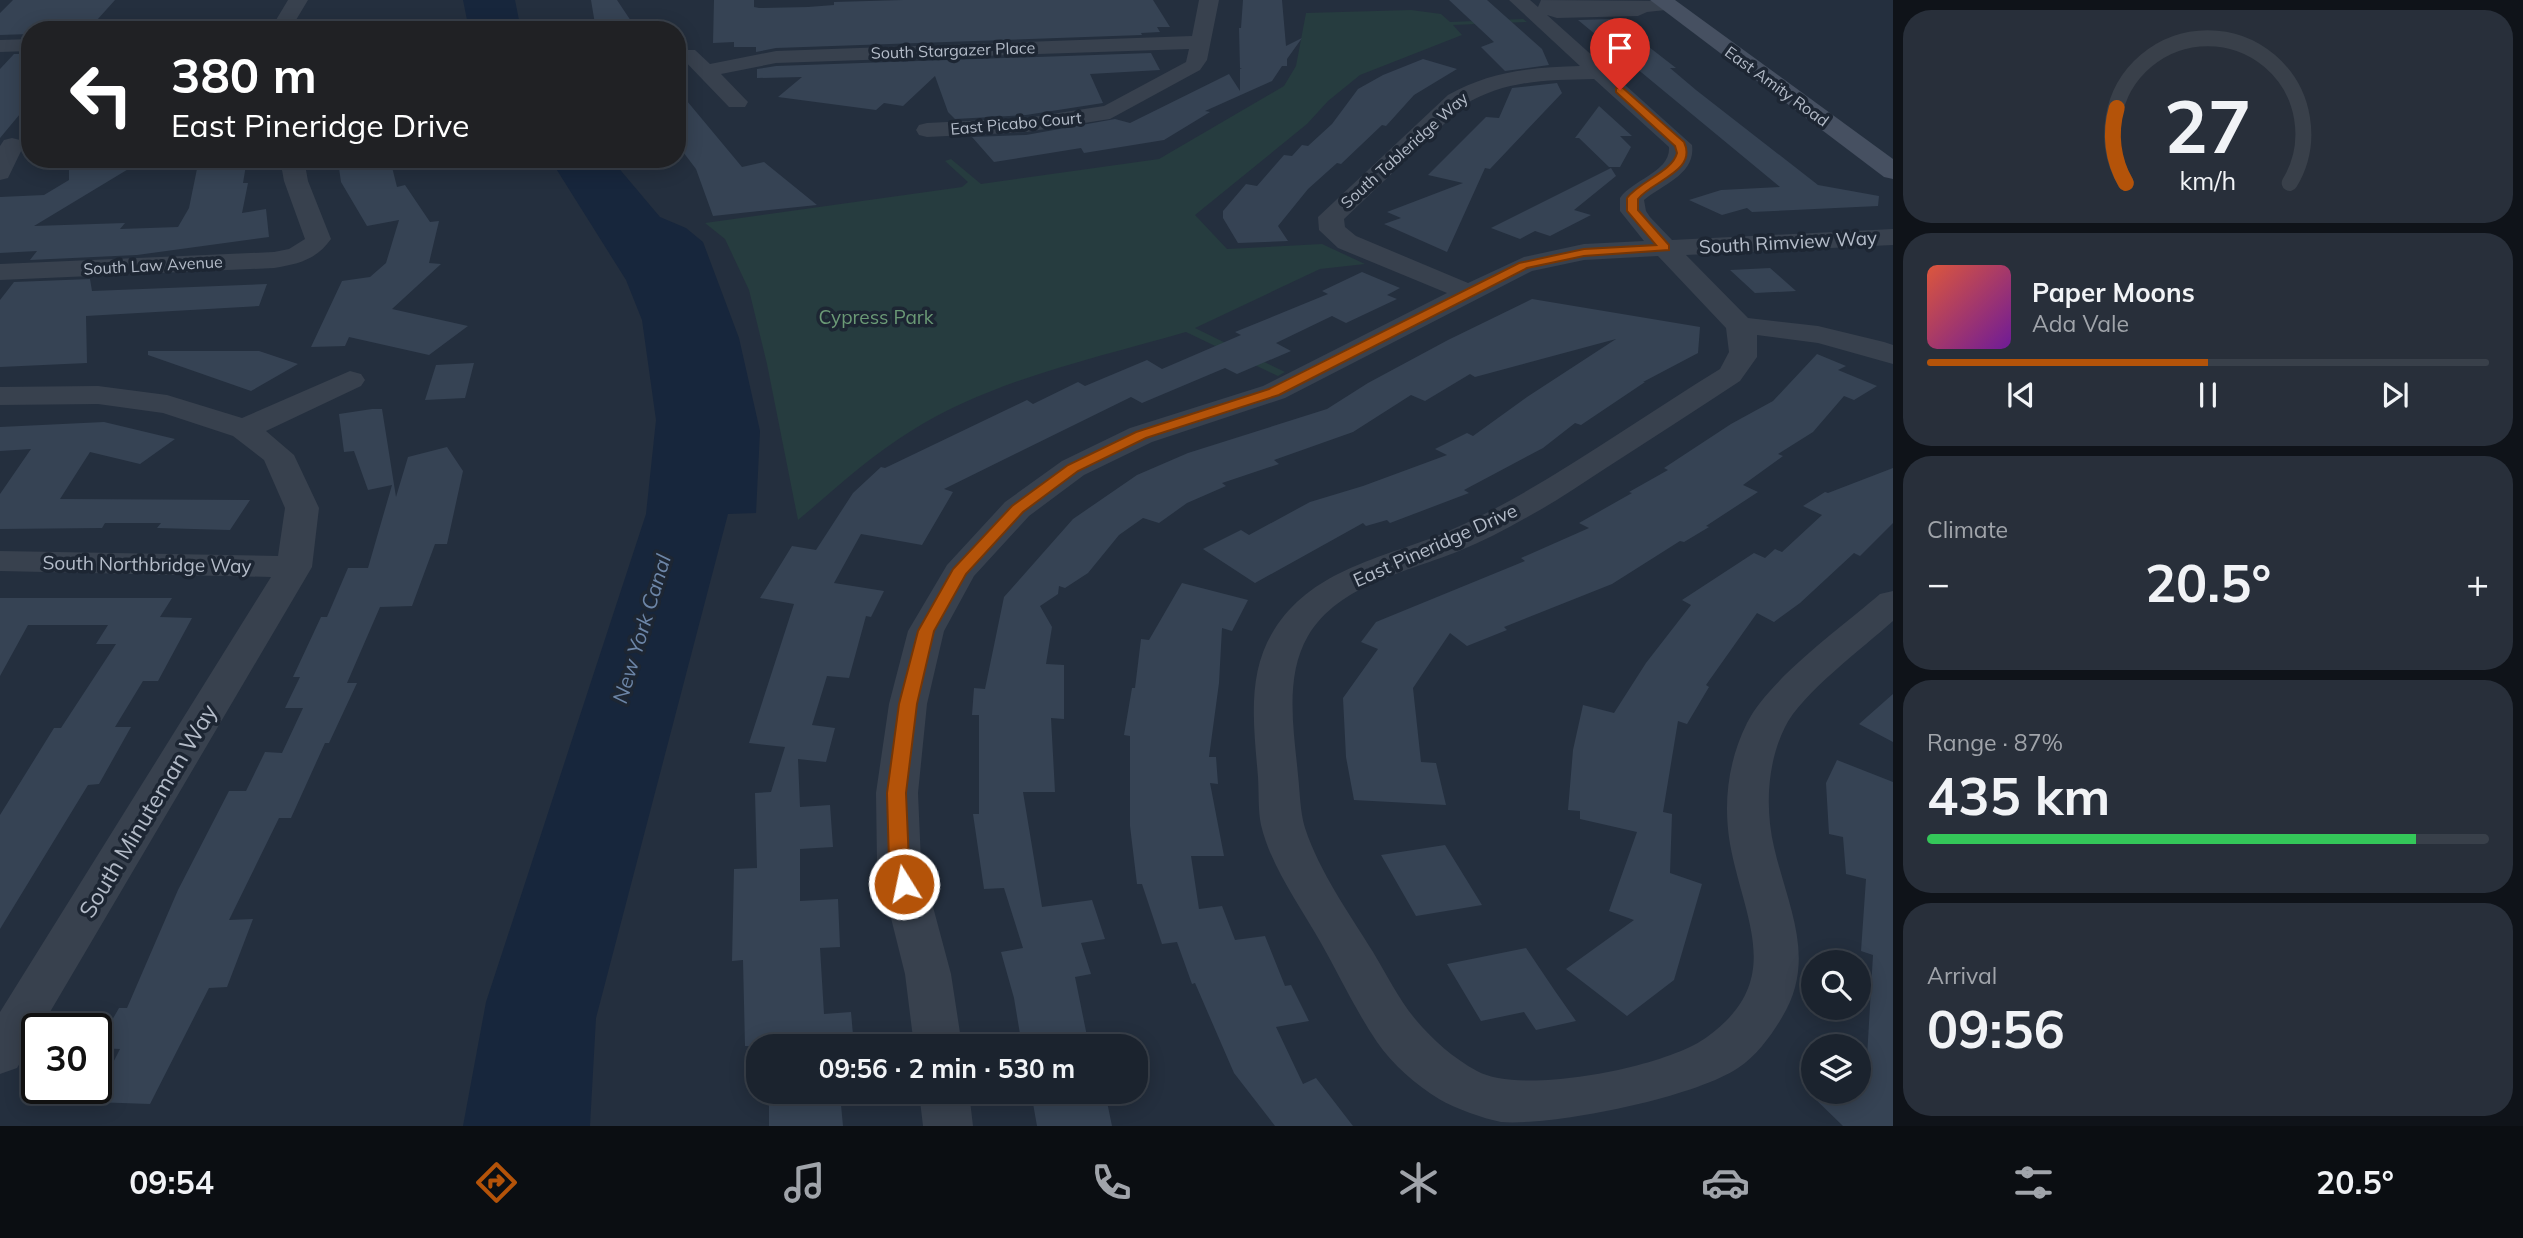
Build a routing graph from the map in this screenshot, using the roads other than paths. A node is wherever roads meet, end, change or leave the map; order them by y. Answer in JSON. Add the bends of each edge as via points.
{"nodes":[{"id":1,"x":298,"y":0,"type":"edge"},
{"id":2,"x":1209,"y":0,"type":"edge"},
{"id":3,"x":1665,"y":2,"type":"edge"},
{"id":4,"x":1532,"y":6,"type":"edge"},
{"id":5,"x":285,"y":21,"type":"edge"},
{"id":6,"x":1201,"y":43,"type":"junction"},
{"id":7,"x":21,"y":45,"type":"edge"},
{"id":8,"x":0,"y":46,"type":"edge"},
{"id":9,"x":688,"y":54,"type":"dead end"},
{"id":10,"x":706,"y":71,"type":"junction"},
{"id":11,"x":1600,"y":72,"type":"junction"},
{"id":12,"x":737,"y":102,"type":"dead end"},
{"id":13,"x":14,"y":145,"type":"edge"},
{"id":14,"x":933,"y":154,"type":"dead end"},
{"id":15,"x":294,"y":168,"type":"edge"},
{"id":16,"x":1893,"y":171,"type":"edge"},
{"id":17,"x":0,"y":173,"type":"edge"},
{"id":18,"x":1893,"y":237,"type":"edge"},
{"id":19,"x":1665,"y":248,"type":"junction"},
{"id":20,"x":0,"y":272,"type":"edge"},
{"id":21,"x":1469,"y":293,"type":"junction"},
{"id":22,"x":1740,"y":326,"type":"junction"},
{"id":23,"x":1893,"y":355,"type":"edge"},
{"id":24,"x":350,"y":380,"type":"dead end"},
{"id":25,"x":0,"y":396,"type":"edge"},
{"id":26,"x":244,"y":429,"type":"junction"},
{"id":27,"x":0,"y":561,"type":"edge"},
{"id":28,"x":294,"y":567,"type":"junction"},
{"id":29,"x":1893,"y":602,"type":"edge"},
{"id":30,"x":936,"y":1034,"type":"edge"},
{"id":31,"x":0,"y":1055,"type":"edge"},
{"id":32,"x":945,"y":1104,"type":"edge"},
{"id":33,"x":948,"y":1126,"type":"edge"}],
"edges":[{"from":1,"to":5,"type":"street"},
{"from":2,"to":6,"type":"street","name":"East Picabo Court"},
{"from":3,"to":4,"type":"street"},
{"from":3,"to":16,"type":"street","name":"East Amity Road"},
{"from":4,"to":11,"type":"street"},
{"from":6,"to":10,"type":"street","name":"South Stargazer Place","via":[[776,57]]},
{"from":6,"to":14,"type":"street","name":"East Picabo Court","via":[[1193,66],[1110,112],[1026,125],[925,123]]},
{"from":7,"to":8,"type":"street"},
{"from":9,"to":10,"type":"street"},
{"from":10,"to":12,"type":"street"},
{"from":11,"to":19,"type":"street","via":[[1680,145],[1683,153],[1680,161],[1632,198],[1633,211]]},
{"from":11,"to":21,"type":"street","name":"South Tableridge Way","via":[[1503,78],[1469,90],[1331,217],[1332,230],[1347,242]]},
{"from":13,"to":17,"type":"street"},
{"from":15,"to":20,"type":"street","name":"South Law Avenue","via":[[318,239],[304,252],[274,260]]},
{"from":18,"to":19,"type":"street","name":"South Rimview Way"},
{"from":19,"to":21,"type":"street","name":"South Rimview Way","via":[[1584,252],[1524,265]]},
{"from":19,"to":22,"type":"street"},
{"from":21,"to":30,"type":"street","name":"South Rimview Way","via":[[1274,392],[1141,435],[1073,468],[1017,509],[959,572],[926,631],[908,704],[897,793],[899,862],[928,974]]},
{"from":22,"to":23,"type":"street","via":[[1805,330]]},
{"from":22,"to":29,"type":"street","name":"East Pineridge Drive","via":[[1745,345],[1742,362],[1730,375],[1522,507],[1321,597],[1290,634],[1276,672],[1273,715],[1282,824],[1298,864],[1395,1030],[1422,1060],[1461,1087],[1503,1102],[1563,1102],[1686,1073],[1724,1052],[1754,1024],[1771,996],[1778,963],[1774,929],[1751,842],[1747,794],[1753,758],[1767,722],[1788,694]]},
{"from":24,"to":26,"type":"street"},
{"from":25,"to":26,"type":"street","via":[[98,395],[167,404]]},
{"from":26,"to":28,"type":"street","via":[[278,455],[302,508]]},
{"from":27,"to":28,"type":"street","name":"South Northbridge Way"},
{"from":28,"to":31,"type":"street","name":"South Minuteman Way"},
{"from":32,"to":33,"type":"street"}]}
